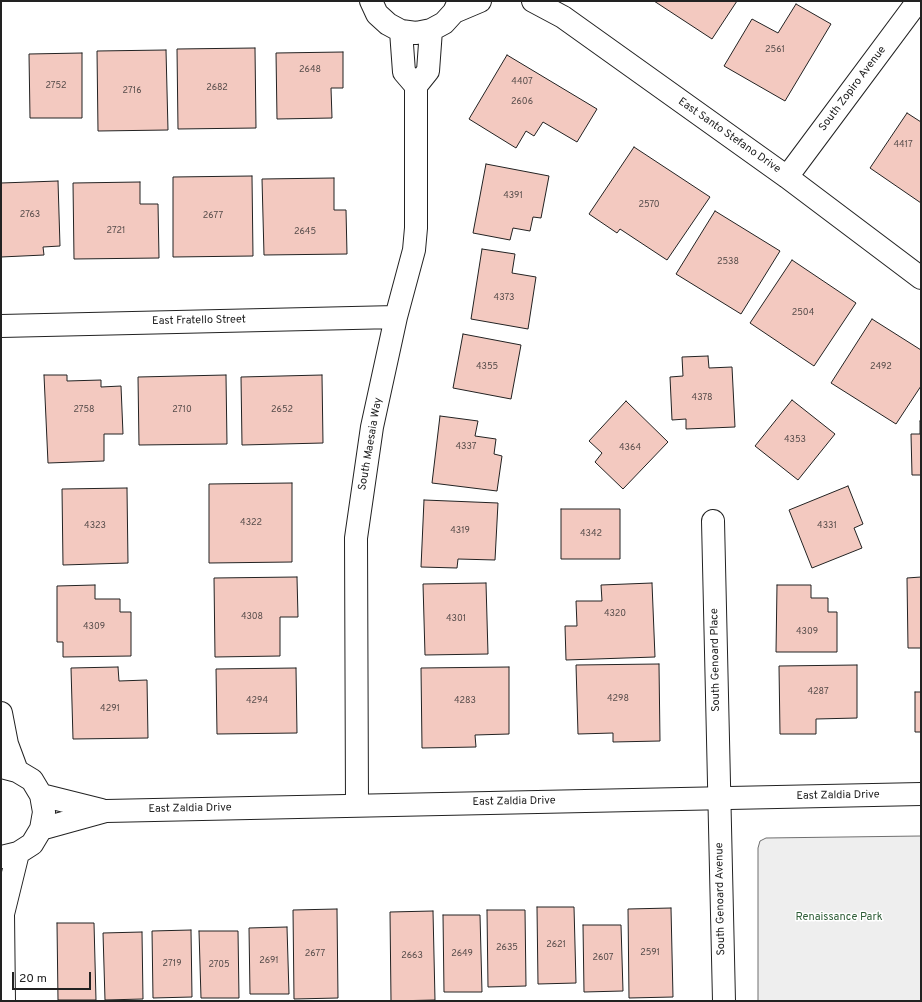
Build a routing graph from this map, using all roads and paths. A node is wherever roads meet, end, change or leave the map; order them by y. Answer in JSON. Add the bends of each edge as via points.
{"nodes":[{"id":1,"x":371,"y":1,"type":"edge"},
{"id":2,"x":480,"y":1,"type":"edge"},
{"id":3,"x":533,"y":1,"type":"edge"},
{"id":4,"x":918,"y":1,"type":"edge"},
{"id":5,"x":456,"y":6,"type":"edge"},
{"id":6,"x":431,"y":30,"type":"junction"},
{"id":7,"x":401,"y":31,"type":"junction"},
{"id":8,"x":416,"y":86,"type":"junction"},
{"id":9,"x":787,"y":177,"type":"junction"},
{"id":10,"x":921,"y":278,"type":"edge"},
{"id":11,"x":396,"y":317,"type":"junction"},
{"id":12,"x":1,"y":326,"type":"edge"},
{"id":13,"x":713,"y":521,"type":"dead end"},
{"id":14,"x":1,"y":713,"type":"edge"},
{"id":15,"x":9,"y":769,"type":"edge"},
{"id":16,"x":921,"y":794,"type":"edge"},
{"id":17,"x":41,"y":795,"type":"junction"},
{"id":18,"x":719,"y":798,"type":"junction"},
{"id":19,"x":357,"y":805,"type":"junction"},
{"id":20,"x":106,"y":811,"type":"junction"},
{"id":21,"x":41,"y":829,"type":"junction"},
{"id":22,"x":9,"y":855,"type":"edge"},
{"id":23,"x":2,"y":912,"type":"edge"},
{"id":24,"x":4,"y":1001,"type":"edge"},
{"id":25,"x":724,"y":1001,"type":"edge"}],
"edges":[{"from":1,"to":7,"type":"street","via":[[377,14]]},
{"from":2,"to":5,"type":"street"},
{"from":3,"to":9,"type":"street","name":"East Santo Stefano Drive","via":[[563,17]]},
{"from":4,"to":9,"type":"street","name":"South Zopiro Avenue"},
{"from":5,"to":6,"type":"street","via":[[444,23]]},
{"from":6,"to":7,"type":"street","via":[[416,33]]},
{"from":6,"to":8,"type":"street","via":[[428,71]]},
{"from":7,"to":8,"type":"street","via":[[404,72]]},
{"from":8,"to":11,"type":"street","name":"South Maesaia Way","via":[[416,228],[414,250]]},
{"from":9,"to":10,"type":"street","name":"East Santo Stefano Drive"},
{"from":11,"to":12,"type":"street","name":"East Fratello Street"},
{"from":11,"to":19,"type":"street","name":"South Maesaia Way","via":[[372,427],[356,538]]},
{"from":13,"to":18,"type":"street","name":"South Genoard Place"},
{"from":14,"to":15,"type":"street"},
{"from":15,"to":17,"type":"street","via":[[32,780]]},
{"from":16,"to":18,"type":"street","name":"East Zaldia Drive"},
{"from":17,"to":20,"type":"street","name":"East Zaldia Drive"},
{"from":17,"to":21,"type":"street","via":[[44,812]]},
{"from":18,"to":19,"type":"street","name":"East Zaldia Drive"},
{"from":18,"to":25,"type":"street","name":"South Genoard Avenue"},
{"from":19,"to":20,"type":"street","name":"East Zaldia Drive"},
{"from":20,"to":21,"type":"street","name":"East Zaldia Drive"},
{"from":21,"to":22,"type":"street","via":[[32,844]]},
{"from":22,"to":23,"type":"street"},
{"from":23,"to":24,"type":"street"}]}
